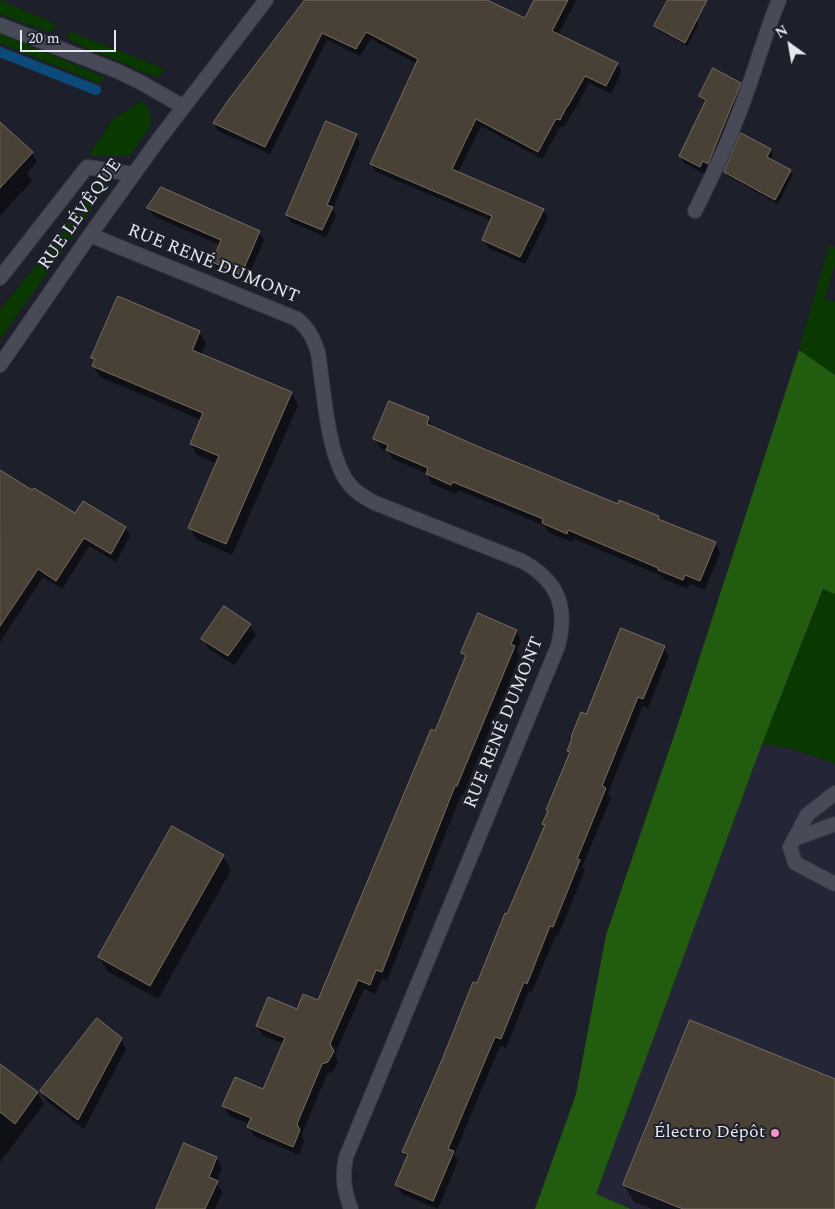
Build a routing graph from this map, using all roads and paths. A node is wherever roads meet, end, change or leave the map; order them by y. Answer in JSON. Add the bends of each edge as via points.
{"nodes":[{"id":1,"x":266,"y":0,"type":"edge"},
{"id":2,"x":778,"y":0,"type":"edge"},
{"id":3,"x":0,"y":25,"type":"edge"},
{"id":4,"x":184,"y":107,"type":"junction"},
{"id":5,"x":133,"y":174,"type":"junction"},
{"id":6,"x":695,"y":211,"type":"dead end"},
{"id":7,"x":90,"y":235,"type":"junction"},
{"id":8,"x":0,"y":278,"type":"edge"},
{"id":9,"x":0,"y":365,"type":"edge"},
{"id":10,"x":835,"y":793,"type":"edge"},
{"id":11,"x":835,"y":824,"type":"edge"},
{"id":12,"x":794,"y":839,"type":"junction"},
{"id":13,"x":835,"y":884,"type":"edge"},
{"id":14,"x":351,"y":1209,"type":"edge"}],
"edges":[{"from":1,"to":4,"type":"street","name":"RUE LÉVÊQUE"},
{"from":2,"to":6,"type":"street","via":[[735,125]]},
{"from":3,"to":4,"type":"street","via":[[142,83]]},
{"from":4,"to":5,"type":"street","name":"RUE LÉVÊQUE"},
{"from":5,"to":7,"type":"street","name":"RUE LÉVÊQUE"},
{"from":5,"to":8,"type":"street","via":[[87,167]]},
{"from":7,"to":9,"type":"street","name":"RUE LÉVÊQUE"},
{"from":7,"to":14,"type":"street","name":"RUE RENÉ DUMONT","via":[[297,319],[314,339],[334,458],[350,486],[375,503],[535,568],[554,590],[560,604],[563,617],[558,646],[346,1157],[343,1183]]},
{"from":10,"to":12,"type":"street","via":[[807,815]]},
{"from":11,"to":12,"type":"street"},
{"from":12,"to":13,"type":"street","via":[[790,847],[795,863]]}]}
